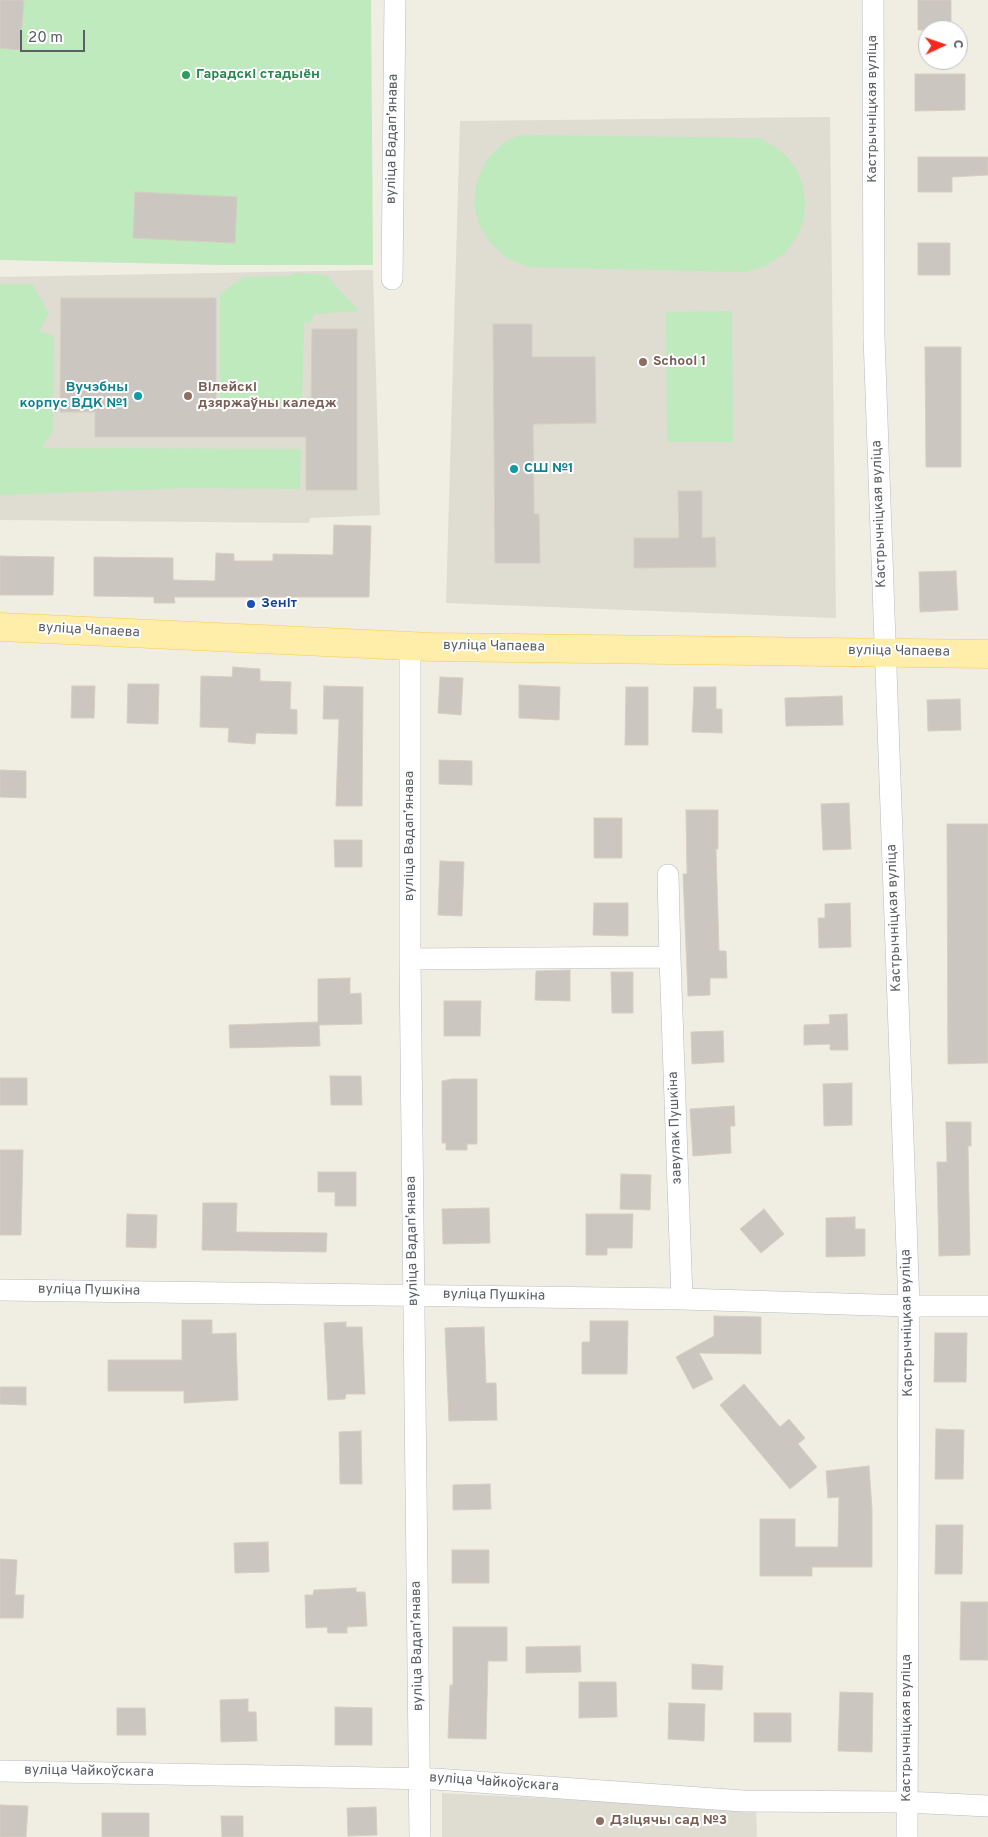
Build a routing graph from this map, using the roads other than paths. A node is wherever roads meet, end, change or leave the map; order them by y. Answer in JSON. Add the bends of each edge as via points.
{"nodes":[{"id":1,"x":395,"y":0,"type":"edge"},
{"id":2,"x":873,"y":0,"type":"edge"},
{"id":3,"x":392,"y":279,"type":"dead end"},
{"id":4,"x":0,"y":627,"type":"edge"},
{"id":5,"x":410,"y":646,"type":"junction"},
{"id":6,"x":885,"y":652,"type":"junction"},
{"id":7,"x":988,"y":654,"type":"edge"},
{"id":8,"x":668,"y":875,"type":"dead end"},
{"id":9,"x":670,"y":957,"type":"junction"},
{"id":10,"x":410,"y":959,"type":"junction"},
{"id":11,"x":0,"y":1290,"type":"edge"},
{"id":12,"x":414,"y":1294,"type":"junction"},
{"id":13,"x":682,"y":1299,"type":"junction"},
{"id":14,"x":909,"y":1306,"type":"junction"},
{"id":15,"x":988,"y":1306,"type":"edge"},
{"id":16,"x":0,"y":1771,"type":"edge"},
{"id":17,"x":419,"y":1779,"type":"junction"},
{"id":18,"x":906,"y":1802,"type":"junction"},
{"id":19,"x":988,"y":1806,"type":"edge"},
{"id":20,"x":420,"y":1837,"type":"edge"},
{"id":21,"x":907,"y":1837,"type":"edge"}],
"edges":[{"from":1,"to":3,"type":"street","name":"вуліца Вадапʼянава"},
{"from":2,"to":6,"type":"street","name":"Кастрычніцкая вуліца","via":[[874,337]]},
{"from":4,"to":5,"type":"main road","name":"вуліца Чапаева"},
{"from":5,"to":6,"type":"main road","name":"вуліца Чапаева"},
{"from":5,"to":10,"type":"street","name":"вуліца Вадапʼянава"},
{"from":6,"to":7,"type":"main road","name":"вуліца Чапаева"},
{"from":6,"to":14,"type":"street","name":"Кастрычніцкая вуліца"},
{"from":8,"to":9,"type":"street","name":"завулак Пушкіна"},
{"from":9,"to":10,"type":"street"},
{"from":9,"to":13,"type":"street","name":"завулак Пушкіна"},
{"from":10,"to":12,"type":"street","name":"вуліца Вадапʼянава"},
{"from":11,"to":12,"type":"street","name":"вуліца Пушкіна"},
{"from":12,"to":13,"type":"street","name":"вуліца Пушкіна"},
{"from":12,"to":17,"type":"street","name":"вуліца Вадапʼянава"},
{"from":13,"to":14,"type":"street","name":"вуліца Пушкіна"},
{"from":14,"to":15,"type":"street","name":"вуліца Пушкіна"},
{"from":14,"to":18,"type":"street","name":"Кастрычніцкая вуліца"},
{"from":16,"to":17,"type":"street","name":"вуліца Чайкоўскага"},
{"from":17,"to":18,"type":"street","name":"вуліца Чайкоўскага","via":[[743,1801]]},
{"from":17,"to":20,"type":"street","name":"вуліца Вадапʼянава"},
{"from":18,"to":19,"type":"street","name":"вуліца Чайкоўскага"},
{"from":18,"to":21,"type":"street","name":"Кастрычніцкая вуліца"}]}
